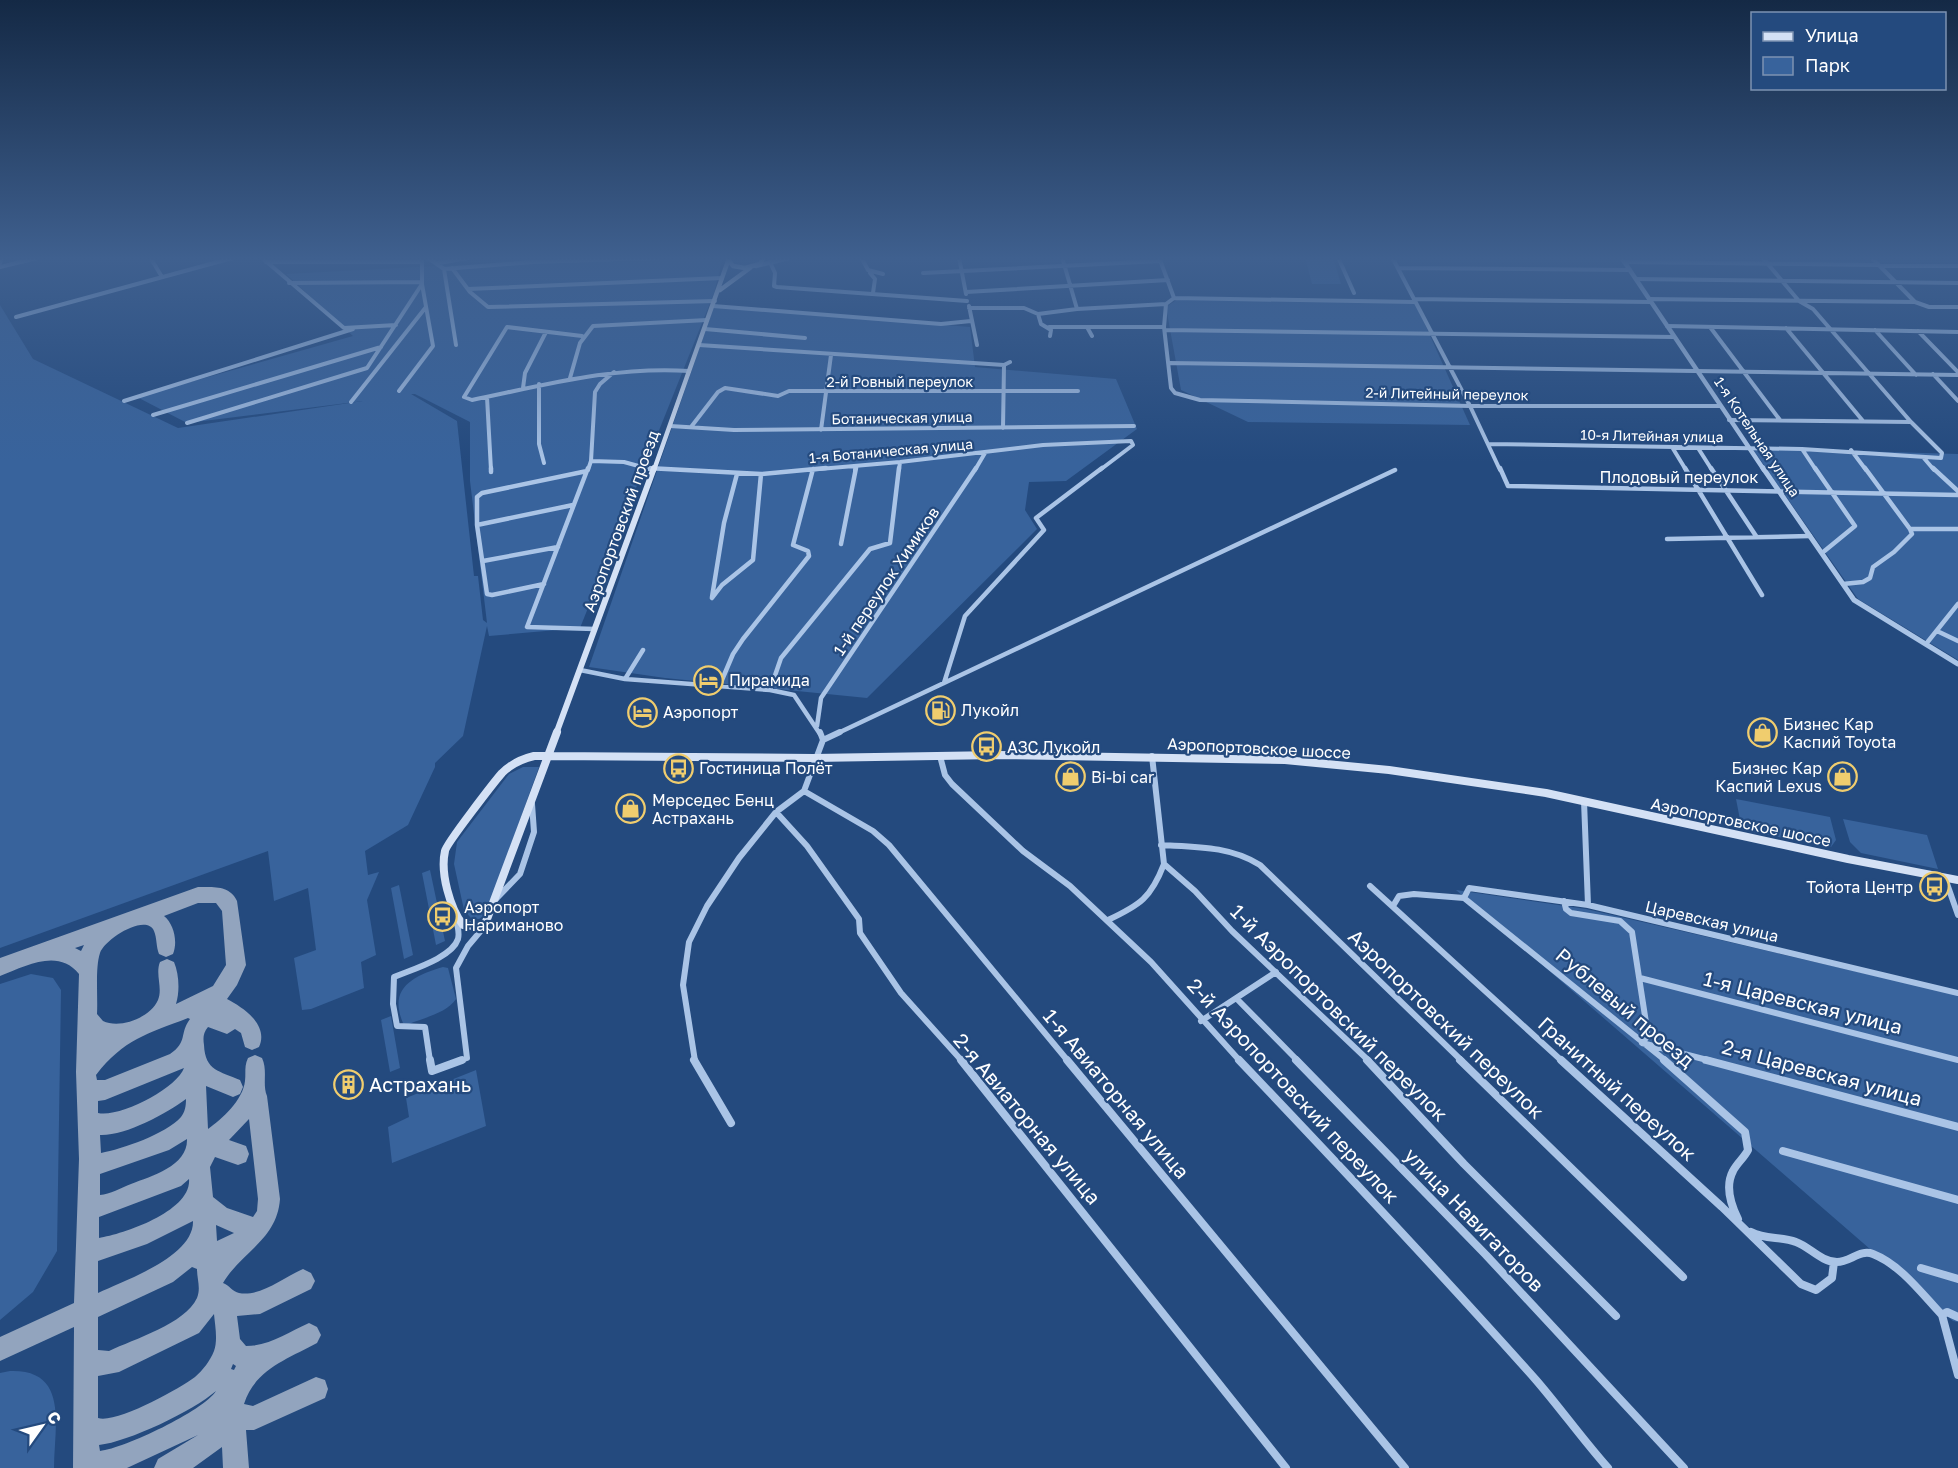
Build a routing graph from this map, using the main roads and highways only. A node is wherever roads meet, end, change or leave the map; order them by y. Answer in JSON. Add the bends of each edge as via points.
{"nodes":[{"id":1,"x":706,"y":326,"type":"edge"},
{"id":2,"x":548,"y":756,"type":"junction"},
{"id":3,"x":1958,"y":880,"type":"edge"},
{"id":4,"x":484,"y":927,"type":"joint"}],
"edges":[{"from":1,"to":2,"type":"main road","name":"Аэропортовский проезд"},
{"from":2,"to":3,"type":"main road","name":"Аэропортовское шоссе","via":[[1152,756],[1285,760],[1495,784]]},
{"from":2,"to":4,"type":"main road","name":"Аэропортовский проезд"},
{"from":2,"to":4,"type":"main road","name":"Аэропортовское шоссе","via":[[528,758],[509,766],[445,849],[443,865],[455,914],[463,924]]}]}
